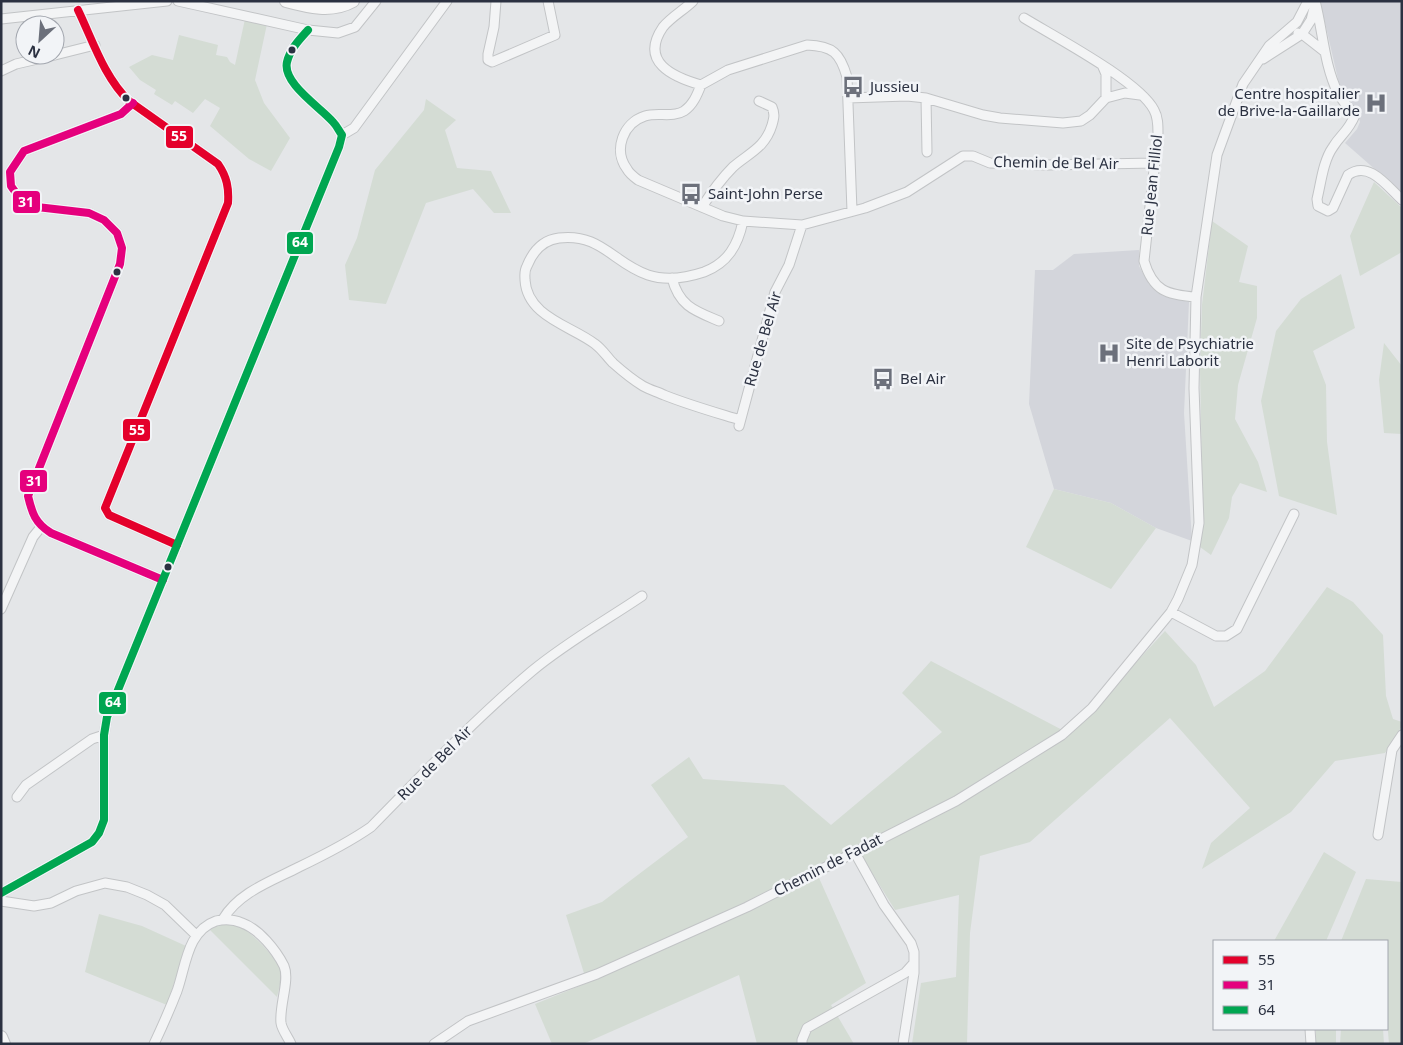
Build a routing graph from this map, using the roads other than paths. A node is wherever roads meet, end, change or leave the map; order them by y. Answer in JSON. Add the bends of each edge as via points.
{"nodes":[{"id":1,"x":167,"y":1,"type":"edge"},
{"id":2,"x":178,"y":1,"type":"edge"},
{"id":3,"x":286,"y":1,"type":"edge"},
{"id":4,"x":354,"y":1,"type":"edge"},
{"id":5,"x":376,"y":1,"type":"edge"},
{"id":6,"x":447,"y":1,"type":"edge"},
{"id":7,"x":496,"y":1,"type":"edge"},
{"id":8,"x":548,"y":1,"type":"edge"},
{"id":9,"x":693,"y":1,"type":"edge"},
{"id":10,"x":1313,"y":2,"type":"edge"},
{"id":11,"x":78,"y":10,"type":"junction"},
{"id":12,"x":1024,"y":18,"type":"dead end"},
{"id":13,"x":1,"y":19,"type":"edge"},
{"id":14,"x":308,"y":30,"type":"junction"},
{"id":15,"x":1288,"y":31,"type":"junction"},
{"id":16,"x":1302,"y":34,"type":"junction"},
{"id":17,"x":95,"y":45,"type":"junction"},
{"id":18,"x":65,"y":52,"type":"edge"},
{"id":19,"x":1325,"y":52,"type":"junction"},
{"id":20,"x":1256,"y":63,"type":"junction"},
{"id":21,"x":15,"y":64,"type":"edge"},
{"id":22,"x":1104,"y":67,"type":"junction"},
{"id":23,"x":1,"y":71,"type":"edge"},
{"id":24,"x":701,"y":86,"type":"junction"},
{"id":25,"x":1140,"y":95,"type":"junction"},
{"id":26,"x":848,"y":98,"type":"junction"},
{"id":27,"x":926,"y":98,"type":"junction"},
{"id":28,"x":1106,"y":98,"type":"junction"},
{"id":29,"x":759,"y":101,"type":"dead end"},
{"id":30,"x":133,"y":103,"type":"junction"},
{"id":31,"x":342,"y":135,"type":"junction"},
{"id":32,"x":928,"y":152,"type":"dead end"},
{"id":33,"x":1155,"y":163,"type":"junction"},
{"id":34,"x":1402,"y":200,"type":"edge"},
{"id":35,"x":702,"y":207,"type":"junction"},
{"id":36,"x":852,"y":211,"type":"junction"},
{"id":37,"x":743,"y":221,"type":"junction"},
{"id":38,"x":802,"y":225,"type":"junction"},
{"id":39,"x":672,"y":278,"type":"junction"},
{"id":40,"x":1196,"y":298,"type":"junction"},
{"id":41,"x":719,"y":321,"type":"dead end"},
{"id":42,"x":1294,"y":514,"type":"dead end"},
{"id":43,"x":41,"y":527,"type":"junction"},
{"id":44,"x":177,"y":545,"type":"junction"},
{"id":45,"x":163,"y":580,"type":"junction"},
{"id":46,"x":642,"y":596,"type":"dead end"},
{"id":47,"x":1,"y":610,"type":"edge"},
{"id":48,"x":1171,"y":612,"type":"junction"},
{"id":49,"x":104,"y":735,"type":"junction"},
{"id":50,"x":1402,"y":735,"type":"edge"},
{"id":51,"x":17,"y":797,"type":"dead end"},
{"id":52,"x":1378,"y":835,"type":"dead end"},
{"id":53,"x":854,"y":852,"type":"junction"},
{"id":54,"x":12,"y":887,"type":"junction"},
{"id":55,"x":1,"y":893,"type":"edge"},
{"id":56,"x":1,"y":901,"type":"edge"},
{"id":57,"x":24,"y":904,"type":"junction"},
{"id":58,"x":223,"y":919,"type":"junction"},
{"id":59,"x":196,"y":935,"type":"junction"},
{"id":60,"x":914,"y":963,"type":"junction"},
{"id":61,"x":1310,"y":1030,"type":"edge"},
{"id":62,"x":1,"y":1037,"type":"edge"},
{"id":63,"x":4,"y":1044,"type":"edge"},
{"id":64,"x":154,"y":1044,"type":"edge"},
{"id":65,"x":291,"y":1044,"type":"edge"},
{"id":66,"x":434,"y":1044,"type":"edge"},
{"id":67,"x":802,"y":1044,"type":"edge"},
{"id":68,"x":903,"y":1044,"type":"edge"},
{"id":69,"x":1311,"y":1044,"type":"edge"}],
"edges":[{"from":1,"to":11,"type":"street"},
{"from":2,"to":14,"type":"street"},
{"from":3,"to":4,"type":"street","via":[[331,8]]},
{"from":5,"to":14,"type":"street","via":[[352,29],[338,33]]},
{"from":6,"to":31,"type":"street","via":[[354,128]]},
{"from":7,"to":8,"type":"street","via":[[488,54],[488,60],[492,62],[555,35]]},
{"from":9,"to":24,"type":"street","via":[[664,26],[654,52],[665,70]]},
{"from":10,"to":15,"type":"street","name":"Chemin de Fadat"},
{"from":10,"to":16,"type":"street","via":[[1311,20]]},
{"from":10,"to":19,"type":"street"},
{"from":11,"to":13,"type":"street"},
{"from":11,"to":17,"type":"street"},
{"from":12,"to":22,"type":"street","name":"Rue Jean Filliol"},
{"from":14,"to":31,"type":"street","via":[[291,52],[286,72],[293,83],[334,122]]},
{"from":15,"to":16,"type":"street"},
{"from":15,"to":20,"type":"street","name":"Chemin de Fadat","via":[[1269,46]]},
{"from":16,"to":19,"type":"street"},
{"from":16,"to":20,"type":"street"},
{"from":17,"to":18,"type":"street"},
{"from":17,"to":30,"type":"street","via":[[110,78]]},
{"from":19,"to":34,"type":"street","via":[[1338,93],[1355,115],[1350,128],[1328,155],[1318,206],[1328,211],[1333,208],[1348,175],[1359,170],[1375,174]]},
{"from":20,"to":40,"type":"street","name":"Chemin de Fadat","via":[[1243,84],[1216,155]]},
{"from":21,"to":23,"type":"street"},
{"from":22,"to":25,"type":"street","name":"Rue Jean Filliol"},
{"from":22,"to":28,"type":"street"},
{"from":24,"to":26,"type":"street","via":[[728,70],[808,44],[821,45],[842,60]]},
{"from":24,"to":35,"type":"street","name":"Chemin de Bel Air","via":[[694,102],[683,112],[646,116],[633,122],[624,133],[620,147],[627,170],[638,180]]},
{"from":25,"to":28,"type":"street","via":[[1125,93]]},
{"from":25,"to":33,"type":"street","name":"Rue Jean Filliol","via":[[1154,109],[1158,120]]},
{"from":26,"to":27,"type":"street"},
{"from":26,"to":36,"type":"street"},
{"from":27,"to":28,"type":"street","via":[[1000,118],[1063,123],[1080,121]]},
{"from":27,"to":32,"type":"street"},
{"from":29,"to":35,"type":"street","via":[[772,107],[775,115],[769,133],[759,148],[733,167]]},
{"from":30,"to":43,"type":"street","via":[[121,114],[24,151],[10,172],[12,186],[21,200],[37,207],[89,213],[104,220],[117,233],[122,248],[120,264],[28,496],[32,513]]},
{"from":30,"to":44,"type":"street","via":[[218,164],[226,176],[229,190],[228,203],[105,508],[109,515]]},
{"from":31,"to":44,"type":"street"},
{"from":33,"to":36,"type":"street","name":"Chemin de Bel Air","via":[[1047,166],[990,163],[973,156],[963,156],[907,192]]},
{"from":33,"to":40,"type":"street","name":"Rue Jean Filliol","via":[[1144,261],[1148,274],[1162,290]]},
{"from":35,"to":37,"type":"street","name":"Chemin de Bel Air"},
{"from":36,"to":38,"type":"street","name":"Chemin de Bel Air"},
{"from":37,"to":38,"type":"street","name":"Chemin de Bel Air"},
{"from":37,"to":39,"type":"street","via":[[735,247],[724,261],[694,275]]},
{"from":38,"to":39,"type":"street","name":"Rue de Bel Air","via":[[774,292],[739,423],[644,387],[594,343],[546,315],[531,299],[524,271],[538,247],[552,239],[572,237],[595,243],[630,267],[649,275]]},
{"from":39,"to":41,"type":"street","via":[[679,298],[689,308]]},
{"from":40,"to":48,"type":"street","name":"Chemin de Fadat","via":[[1194,388],[1199,523],[1192,565]]},
{"from":42,"to":48,"type":"street","via":[[1237,628],[1226,636],[1216,636]]},
{"from":43,"to":45,"type":"street"},
{"from":43,"to":47,"type":"street","via":[[33,537]]},
{"from":44,"to":45,"type":"street"},
{"from":45,"to":49,"type":"street","via":[[107,717]]},
{"from":46,"to":58,"type":"street","name":"Rue de Bel Air","via":[[573,639],[532,671],[488,709],[371,827],[349,842],[247,894]]},
{"from":48,"to":53,"type":"street","name":"Chemin de Fadat","via":[[1092,708],[1062,735],[956,801]]},
{"from":49,"to":51,"type":"street","via":[[92,739],[26,785]]},
{"from":49,"to":54,"type":"street","via":[[104,820],[99,833],[92,842]]},
{"from":50,"to":52,"type":"street","via":[[1392,750]]},
{"from":53,"to":60,"type":"street","via":[[884,905],[911,943]]},
{"from":53,"to":66,"type":"street","name":"Chemin de Fadat","via":[[747,907],[597,974],[468,1021]]},
{"from":54,"to":55,"type":"street"},
{"from":54,"to":57,"type":"street"},
{"from":56,"to":57,"type":"street"},
{"from":57,"to":59,"type":"street","via":[[51,903],[76,891],[105,883],[127,886],[166,905]]},
{"from":58,"to":59,"type":"street","via":[[207,924]]},
{"from":58,"to":65,"type":"street","via":[[250,926],[266,940],[284,968],[280,1010],[282,1026]]},
{"from":59,"to":64,"type":"street"},
{"from":60,"to":67,"type":"street","via":[[905,973],[807,1028]]},
{"from":60,"to":68,"type":"street"},
{"from":61,"to":69,"type":"street"},
{"from":62,"to":63,"type":"street"}]}
